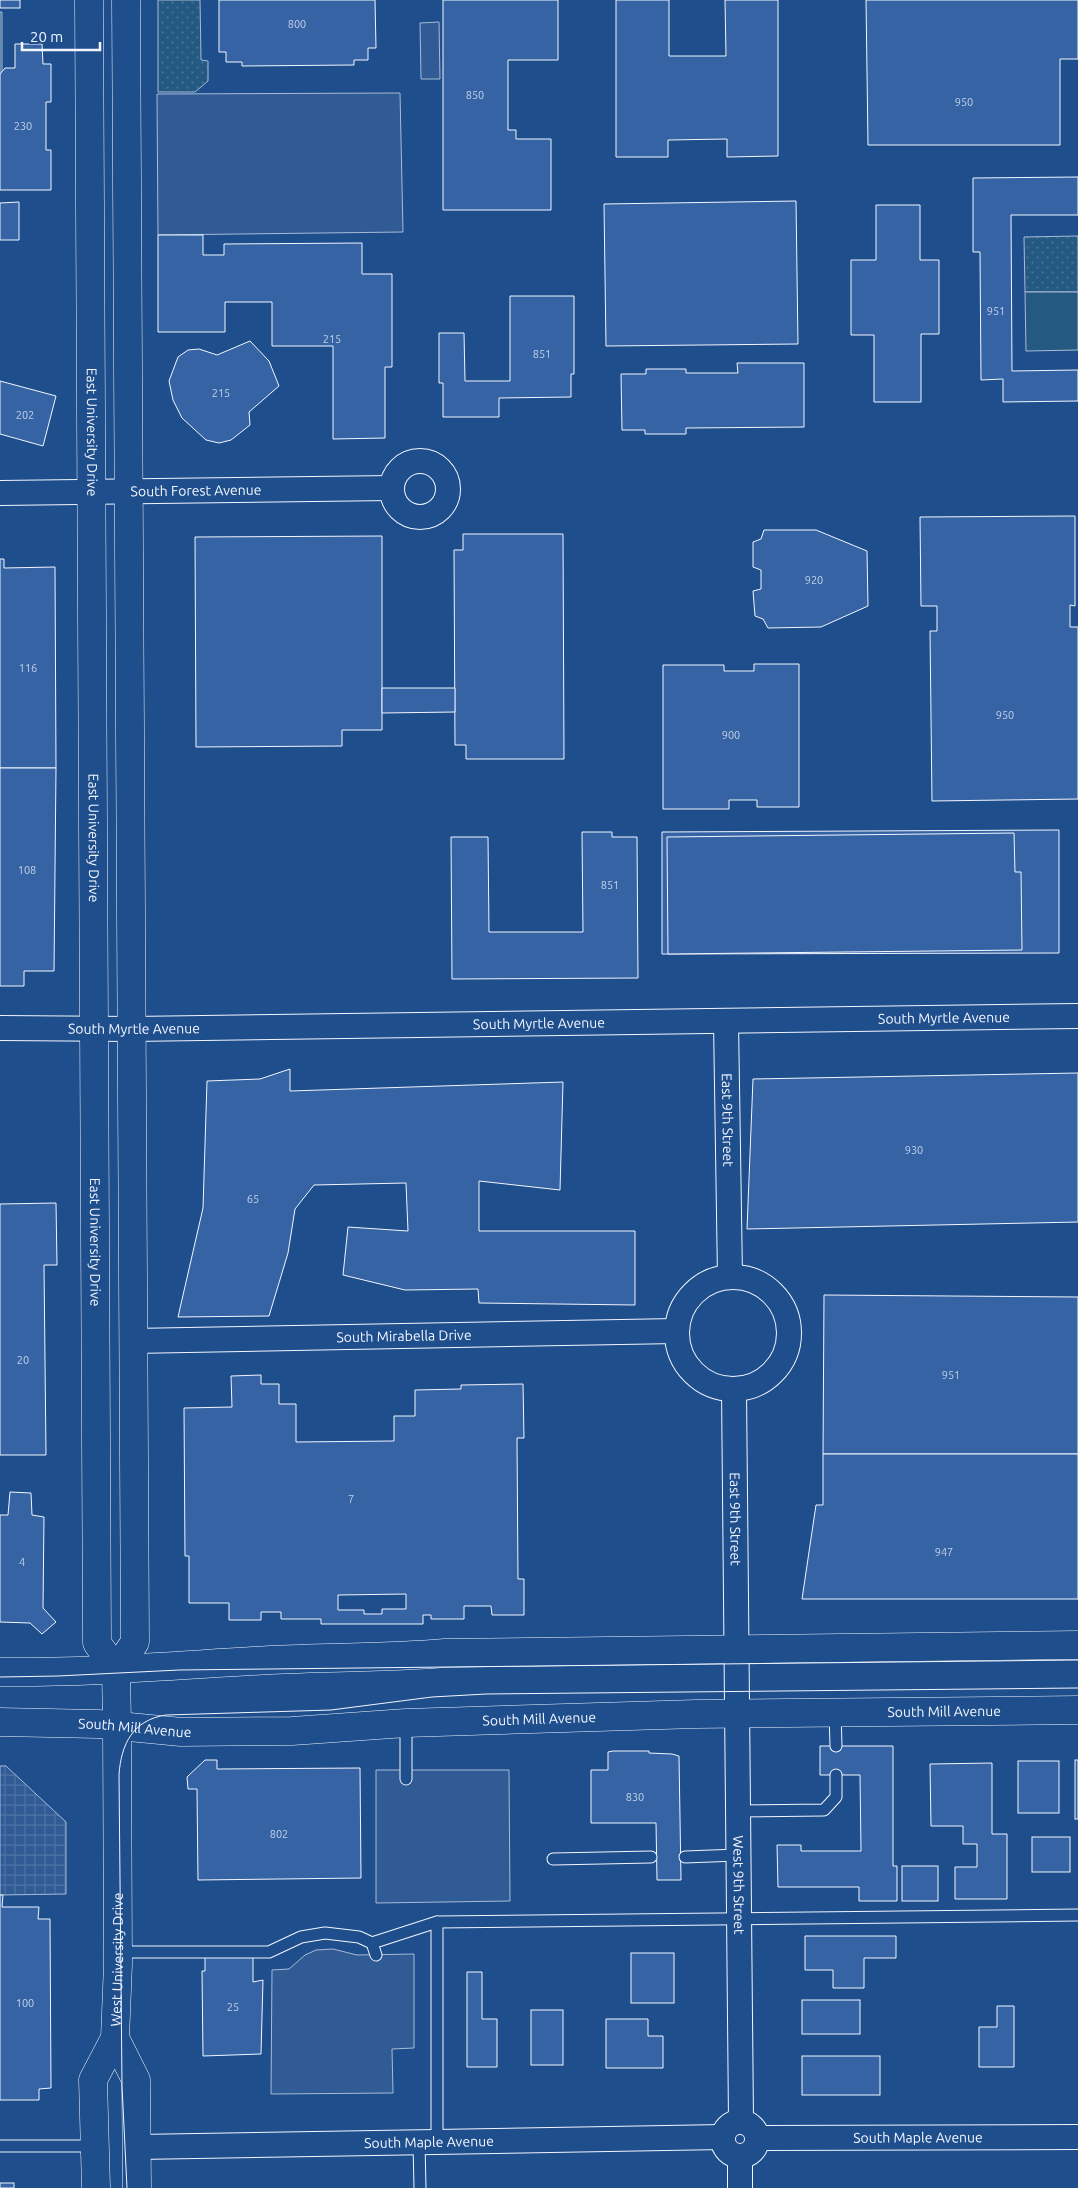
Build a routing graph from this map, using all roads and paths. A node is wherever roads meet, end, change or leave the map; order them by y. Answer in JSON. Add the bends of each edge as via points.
{"nodes":[{"id":1,"x":89,"y":0,"type":"edge"},
{"id":2,"x":126,"y":0,"type":"edge"},
{"id":3,"x":392,"y":488,"type":"dead end"},
{"id":4,"x":92,"y":492,"type":"junction"},
{"id":5,"x":128,"y":492,"type":"junction"},
{"id":6,"x":0,"y":493,"type":"edge"},
{"id":7,"x":1078,"y":1016,"type":"edge"},
{"id":8,"x":726,"y":1022,"type":"junction"},
{"id":9,"x":0,"y":1028,"type":"edge"},
{"id":10,"x":94,"y":1028,"type":"junction"},
{"id":11,"x":132,"y":1028,"type":"junction"},
{"id":12,"x":730,"y":1277,"type":"junction"},
{"id":13,"x":677,"y":1331,"type":"junction"},
{"id":14,"x":132,"y":1341,"type":"junction"},
{"id":15,"x":734,"y":1389,"type":"junction"},
{"id":16,"x":1078,"y":1645,"type":"edge"},
{"id":17,"x":737,"y":1650,"type":"junction"},
{"id":18,"x":116,"y":1670,"type":"junction"},
{"id":19,"x":0,"y":1672,"type":"edge"},
{"id":20,"x":1078,"y":1710,"type":"edge"},
{"id":21,"x":835,"y":1712,"type":"junction"},
{"id":22,"x":736,"y":1714,"type":"junction"},
{"id":23,"x":0,"y":1722,"type":"edge"},
{"id":24,"x":406,"y":1723,"type":"junction"},
{"id":25,"x":116,"y":1726,"type":"junction"},
{"id":26,"x":836,"y":1746,"type":"dead end"},
{"id":27,"x":836,"y":1775,"type":"dead end"},
{"id":28,"x":406,"y":1779,"type":"dead end"},
{"id":29,"x":738,"y":1811,"type":"junction"},
{"id":30,"x":738,"y":1856,"type":"junction"},
{"id":31,"x":651,"y":1857,"type":"dead end"},
{"id":32,"x":685,"y":1857,"type":"dead end"},
{"id":33,"x":553,"y":1859,"type":"dead end"},
{"id":34,"x":1078,"y":1915,"type":"edge"},
{"id":35,"x":739,"y":1920,"type":"junction"},
{"id":36,"x":437,"y":1922,"type":"junction"},
{"id":37,"x":372,"y":1943,"type":"junction"},
{"id":38,"x":118,"y":1952,"type":"junction"},
{"id":39,"x":376,"y":1955,"type":"dead end"},
{"id":40,"x":115,"y":2038,"type":"junction"},
{"id":41,"x":741,"y":2121,"type":"junction"},
{"id":42,"x":1078,"y":2137,"type":"edge"},
{"id":43,"x":722,"y":2138,"type":"junction"},
{"id":44,"x":757,"y":2138,"type":"junction"},
{"id":45,"x":428,"y":2143,"type":"junction"},
{"id":46,"x":0,"y":2146,"type":"edge"},
{"id":47,"x":95,"y":2146,"type":"junction"},
{"id":48,"x":137,"y":2147,"type":"junction"},
{"id":49,"x":740,"y":2156,"type":"junction"},
{"id":50,"x":96,"y":2188,"type":"edge"},
{"id":51,"x":137,"y":2188,"type":"edge"},
{"id":52,"x":420,"y":2188,"type":"edge"},
{"id":53,"x":740,"y":2188,"type":"edge"}],
"edges":[{"from":1,"to":4,"type":"main road","name":"East University Drive"},
{"from":2,"to":5,"type":"main road"},
{"from":3,"to":5,"type":"street","name":"South Forest Avenue"},
{"from":4,"to":5,"type":"street","name":"South Forest Avenue"},
{"from":4,"to":6,"type":"street","name":"South Forest Avenue"},
{"from":4,"to":10,"type":"main road","name":"East University Drive"},
{"from":5,"to":11,"type":"main road"},
{"from":7,"to":8,"type":"street","name":"South Myrtle Avenue"},
{"from":8,"to":11,"type":"street","name":"South Myrtle Avenue"},
{"from":8,"to":12,"type":"street","name":"East 9th Street"},
{"from":9,"to":10,"type":"street","name":"South Myrtle Avenue"},
{"from":10,"to":11,"type":"street","name":"South Myrtle Avenue"},
{"from":10,"to":18,"type":"main road","name":"East University Drive","via":[[97,1643]]},
{"from":11,"to":14,"type":"main road"},
{"from":12,"to":13,"type":"street","via":[[714,1280],[699,1288],[680,1314]]},
{"from":12,"to":15,"type":"street","via":[[748,1278],[764,1286],[777,1298],[786,1314],[789,1331],[779,1365],[767,1378],[751,1386]]},
{"from":13,"to":14,"type":"street","name":"South Mirabella Drive"},
{"from":13,"to":15,"type":"street","via":[[679,1349],[687,1365],[700,1378],[716,1386]]},
{"from":14,"to":18,"type":"main road","via":[[135,1642]]},
{"from":15,"to":17,"type":"street","name":"East 9th Street"},
{"from":16,"to":17,"type":"main road"},
{"from":17,"to":18,"type":"main road","via":[[445,1653]]},
{"from":17,"to":22,"type":"street","name":"West 9th Street"},
{"from":18,"to":19,"type":"main road"},
{"from":18,"to":25,"type":"main road"},
{"from":20,"to":21,"type":"main road","name":"South Mill Avenue"},
{"from":21,"to":22,"type":"main road","name":"South Mill Avenue"},
{"from":21,"to":26,"type":"lane"},
{"from":22,"to":24,"type":"main road","name":"South Mill Avenue"},
{"from":22,"to":29,"type":"street","name":"West 9th Street"},
{"from":23,"to":25,"type":"main road","name":"South Mill Avenue"},
{"from":24,"to":25,"type":"main road","name":"South Mill Avenue","via":[[292,1731],[181,1732]]},
{"from":24,"to":28,"type":"lane"},
{"from":25,"to":38,"type":"main road","name":"West University Drive"},
{"from":27,"to":29,"type":"lane","via":[[836,1797],[824,1810]]},
{"from":29,"to":30,"type":"street","name":"West 9th Street"},
{"from":30,"to":32,"type":"lane"},
{"from":30,"to":35,"type":"street","name":"West 9th Street"},
{"from":31,"to":33,"type":"lane"},
{"from":34,"to":35,"type":"lane"},
{"from":35,"to":36,"type":"lane"},
{"from":35,"to":41,"type":"street","name":"West 9th Street"},
{"from":36,"to":37,"type":"lane"},
{"from":36,"to":45,"type":"lane"},
{"from":37,"to":38,"type":"lane","via":[[359,1937],[325,1933],[301,1937],[269,1952]]},
{"from":37,"to":39,"type":"lane"},
{"from":38,"to":40,"type":"main road","name":"West University Drive"},
{"from":40,"to":47,"type":"main road","name":"West University Drive","via":[[93,2080]]},
{"from":40,"to":48,"type":"main road","via":[[136,2080]]},
{"from":41,"to":43,"type":"street","via":[[730,2124]]},
{"from":41,"to":44,"type":"street","via":[[750,2124]]},
{"from":42,"to":44,"type":"street","name":"South Maple Avenue"},
{"from":43,"to":45,"type":"street","name":"South Maple Avenue"},
{"from":43,"to":49,"type":"street","via":[[729,2153]]},
{"from":44,"to":49,"type":"street","via":[[750,2153]]},
{"from":45,"to":48,"type":"street","name":"South Maple Avenue"},
{"from":45,"to":52,"type":"lane"},
{"from":46,"to":47,"type":"lane"},
{"from":47,"to":50,"type":"main road","name":"West University Drive"},
{"from":48,"to":51,"type":"main road"},
{"from":49,"to":53,"type":"street"}]}
